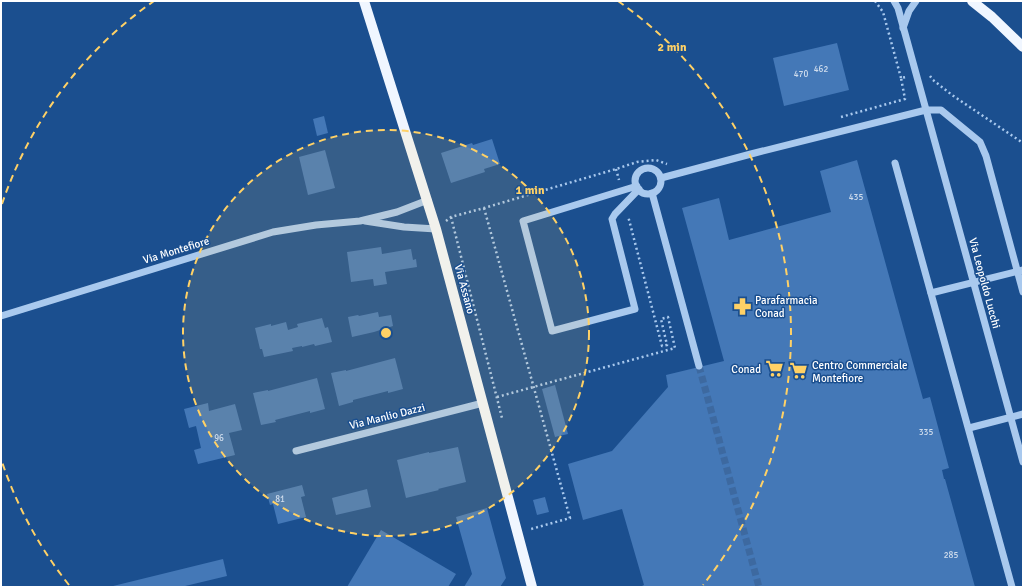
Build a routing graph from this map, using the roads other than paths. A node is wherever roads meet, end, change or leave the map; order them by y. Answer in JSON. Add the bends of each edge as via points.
{"nodes":[{"id":1,"x":364,"y":1,"type":"edge"},
{"id":2,"x":894,"y":1,"type":"edge"},
{"id":3,"x":916,"y":1,"type":"edge"},
{"id":4,"x":972,"y":1,"type":"edge"},
{"id":5,"x":982,"y":1,"type":"edge"},
{"id":6,"x":992,"y":17,"type":"junction"},
{"id":7,"x":903,"y":28,"type":"junction"},
{"id":8,"x":1023,"y":47,"type":"edge"},
{"id":9,"x":926,"y":110,"type":"junction"},
{"id":10,"x":895,"y":163,"type":"dead end"},
{"id":11,"x":661,"y":178,"type":"junction"},
{"id":12,"x":638,"y":188,"type":"junction"},
{"id":13,"x":652,"y":193,"type":"junction"},
{"id":14,"x":428,"y":200,"type":"junction"},
{"id":15,"x":360,"y":221,"type":"junction"},
{"id":16,"x":436,"y":229,"type":"junction"},
{"id":17,"x":1020,"y":271,"type":"edge"},
{"id":18,"x":974,"y":283,"type":"junction"},
{"id":19,"x":1023,"y":292,"type":"edge"},
{"id":20,"x":931,"y":293,"type":"junction"},
{"id":21,"x":1,"y":316,"type":"edge"},
{"id":22,"x":699,"y":366,"type":"tunnel mouth"},
{"id":23,"x":483,"y":403,"type":"junction"},
{"id":24,"x":1023,"y":414,"type":"edge"},
{"id":25,"x":1011,"y":417,"type":"junction"},
{"id":26,"x":968,"y":428,"type":"junction"},
{"id":27,"x":296,"y":451,"type":"dead end"},
{"id":28,"x":1023,"y":462,"type":"edge"},
{"id":29,"x":532,"y":587,"type":"edge"},
{"id":30,"x":1012,"y":587,"type":"edge"}],
"edges":[{"from":1,"to":14,"type":"main road","name":"Via Assano"},
{"from":2,"to":7,"type":"street","name":"Via Leopoldo Lucchi"},
{"from":3,"to":7,"type":"street"},
{"from":4,"to":6,"type":"main road"},
{"from":5,"to":6,"type":"main road"},
{"from":6,"to":8,"type":"main road"},
{"from":7,"to":9,"type":"street","name":"Via Leopoldo Lucchi"},
{"from":9,"to":11,"type":"street"},
{"from":9,"to":17,"type":"street","via":[[941,110],[980,142]]},
{"from":9,"to":18,"type":"street","name":"Via Leopoldo Lucchi"},
{"from":10,"to":20,"type":"street"},
{"from":11,"to":12,"type":"street","via":[[653,168],[644,168],[636,178]]},
{"from":11,"to":13,"type":"street","via":[[660,186]]},
{"from":12,"to":12,"type":"street","via":[[523,221],[552,331],[635,309],[612,219]]},
{"from":12,"to":13,"type":"street","via":[[642,192]]},
{"from":13,"to":22,"type":"street"},
{"from":14,"to":15,"type":"street","name":"Via Montefiore","via":[[397,212]]},
{"from":14,"to":16,"type":"main road","name":"Via Assano"},
{"from":15,"to":16,"type":"street","name":"Via Montefiore"},
{"from":15,"to":21,"type":"street","name":"Via Montefiore","via":[[272,232]]},
{"from":16,"to":23,"type":"main road","name":"Via Assano"},
{"from":17,"to":18,"type":"street"},
{"from":17,"to":19,"type":"street"},
{"from":18,"to":20,"type":"street"},
{"from":18,"to":25,"type":"street","name":"Via Leopoldo Lucchi"},
{"from":20,"to":26,"type":"street"},
{"from":23,"to":27,"type":"street","name":"Via Manlio Dazzi"},
{"from":23,"to":29,"type":"main road","name":"Via Assano"},
{"from":24,"to":25,"type":"street"},
{"from":25,"to":26,"type":"street"},
{"from":25,"to":28,"type":"street","name":"Via Leopoldo Lucchi"},
{"from":26,"to":30,"type":"street"}]}
